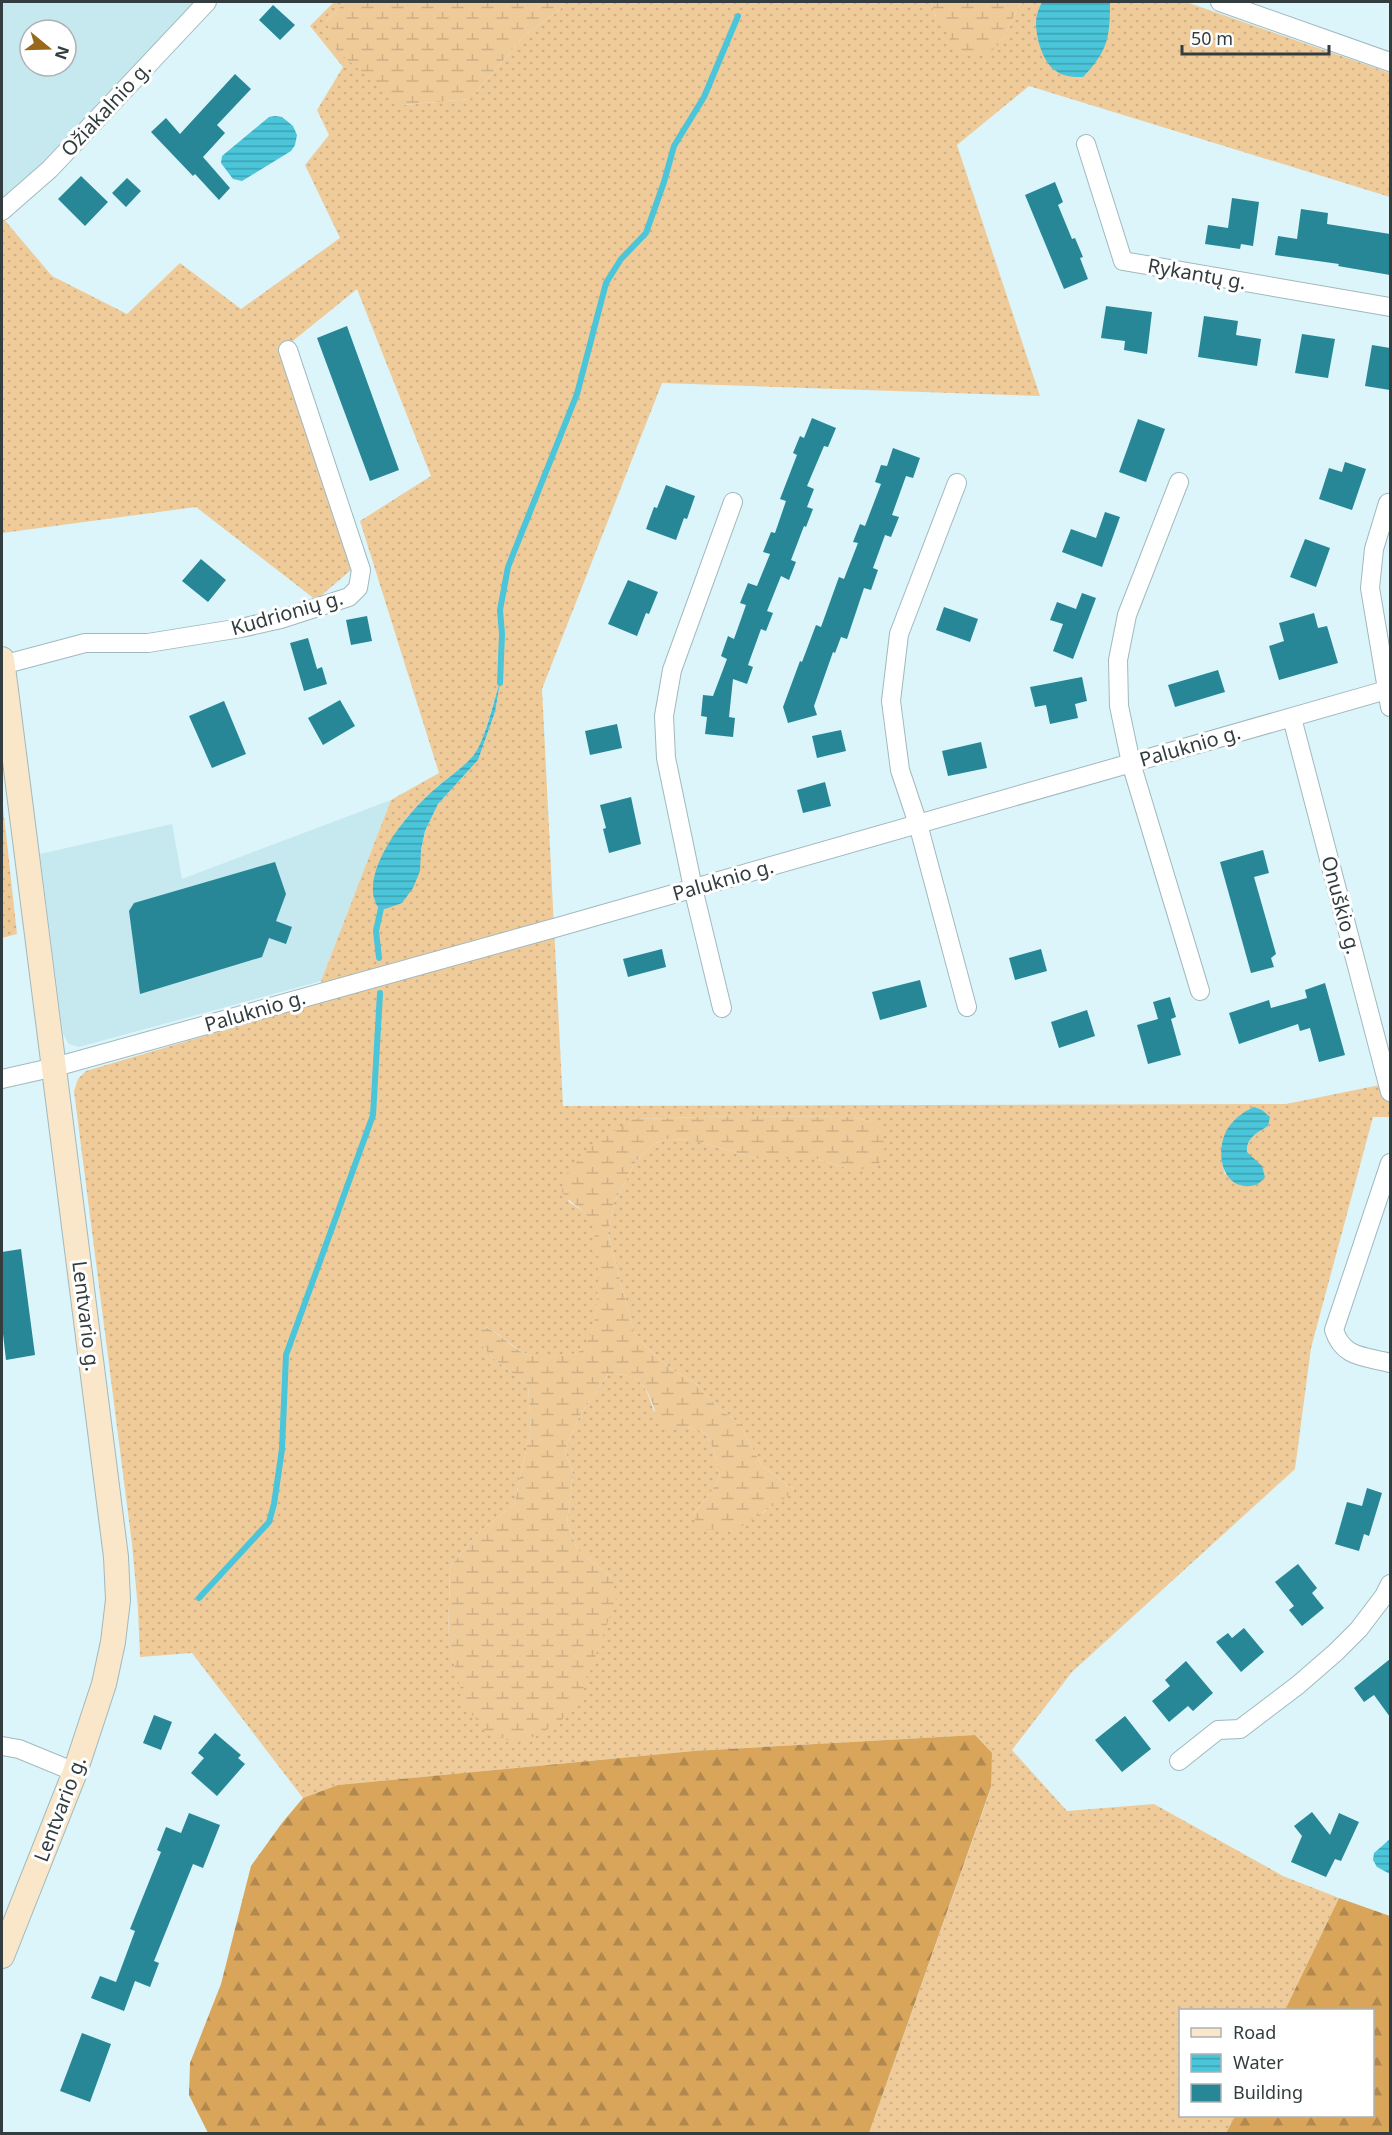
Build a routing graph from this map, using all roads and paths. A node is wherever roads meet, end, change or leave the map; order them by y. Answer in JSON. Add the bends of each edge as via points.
{"nodes":[{"id":1,"x":207,"y":2,"type":"edge"},
{"id":2,"x":1220,"y":2,"type":"edge"},
{"id":3,"x":1390,"y":62,"type":"edge"},
{"id":4,"x":1086,"y":144,"type":"dead end"},
{"id":5,"x":2,"y":211,"type":"edge"},
{"id":6,"x":1390,"y":307,"type":"edge"},
{"id":7,"x":288,"y":351,"type":"dead end"},
{"id":8,"x":1179,"y":482,"type":"dead end"},
{"id":9,"x":957,"y":483,"type":"dead end"},
{"id":10,"x":733,"y":502,"type":"dead end"},
{"id":11,"x":1388,"y":503,"type":"dead end"},
{"id":12,"x":2,"y":659,"type":"edge"},
{"id":13,"x":2,"y":665,"type":"edge"},
{"id":14,"x":1389,"y":695,"type":"edge"},
{"id":15,"x":1292,"y":718,"type":"junction"},
{"id":16,"x":1131,"y":763,"type":"junction"},
{"id":17,"x":918,"y":824,"type":"junction"},
{"id":18,"x":693,"y":888,"type":"junction"},
{"id":19,"x":1200,"y":991,"type":"dead end"},
{"id":20,"x":967,"y":1007,"type":"dead end"},
{"id":21,"x":722,"y":1008,"type":"dead end"},
{"id":22,"x":55,"y":1067,"type":"junction"},
{"id":23,"x":2,"y":1079,"type":"edge"},
{"id":24,"x":1390,"y":1092,"type":"edge"},
{"id":25,"x":1390,"y":1163,"type":"edge"},
{"id":26,"x":1390,"y":1363,"type":"edge"},
{"id":27,"x":1390,"y":1584,"type":"edge"},
{"id":28,"x":2,"y":1746,"type":"edge"},
{"id":29,"x":1179,"y":1761,"type":"dead end"},
{"id":30,"x":75,"y":1772,"type":"junction"},
{"id":31,"x":2,"y":1956,"type":"edge"}],
"edges":[{"from":1,"to":5,"type":"street","name":"Ožiakalnio g.","via":[[50,169]]},
{"from":2,"to":3,"type":"street"},
{"from":4,"to":6,"type":"street","name":"Rykantų g.","via":[[1124,261]]},
{"from":7,"to":13,"type":"street","name":"Kudrionių g.","via":[[361,570],[358,588],[349,597],[241,628],[148,643],[85,643]]},
{"from":8,"to":16,"type":"street","via":[[1127,615],[1119,660],[1119,706]]},
{"from":9,"to":17,"type":"street","via":[[897,645],[891,701],[900,770]]},
{"from":10,"to":18,"type":"street","via":[[672,670],[664,716],[666,758]]},
{"from":11,"to":14,"type":"street","via":[[1374,549],[1370,588]]},
{"from":12,"to":13,"type":"main road","name":"Lentvario g."},
{"from":13,"to":22,"type":"main road","name":"Lentvario g."},
{"from":14,"to":15,"type":"street","name":"Paluknio g."},
{"from":15,"to":16,"type":"street","name":"Paluknio g."},
{"from":15,"to":24,"type":"street","name":"Onuškio g."},
{"from":16,"to":17,"type":"street","name":"Paluknio g."},
{"from":16,"to":19,"type":"street"},
{"from":17,"to":18,"type":"street","name":"Paluknio g."},
{"from":17,"to":20,"type":"street"},
{"from":18,"to":21,"type":"street"},
{"from":18,"to":22,"type":"street","name":"Paluknio g."},
{"from":22,"to":23,"type":"street","name":"Paluknio g."},
{"from":22,"to":30,"type":"main road","name":"Lentvario g.","via":[[116,1557],[118,1600],[104,1684]]},
{"from":25,"to":26,"type":"street","via":[[1334,1330],[1346,1351]]},
{"from":27,"to":29,"type":"street","via":[[1359,1629],[1298,1685],[1240,1729],[1218,1730]]},
{"from":28,"to":30,"type":"street"},
{"from":30,"to":31,"type":"main road","name":"Lentvario g."}]}
